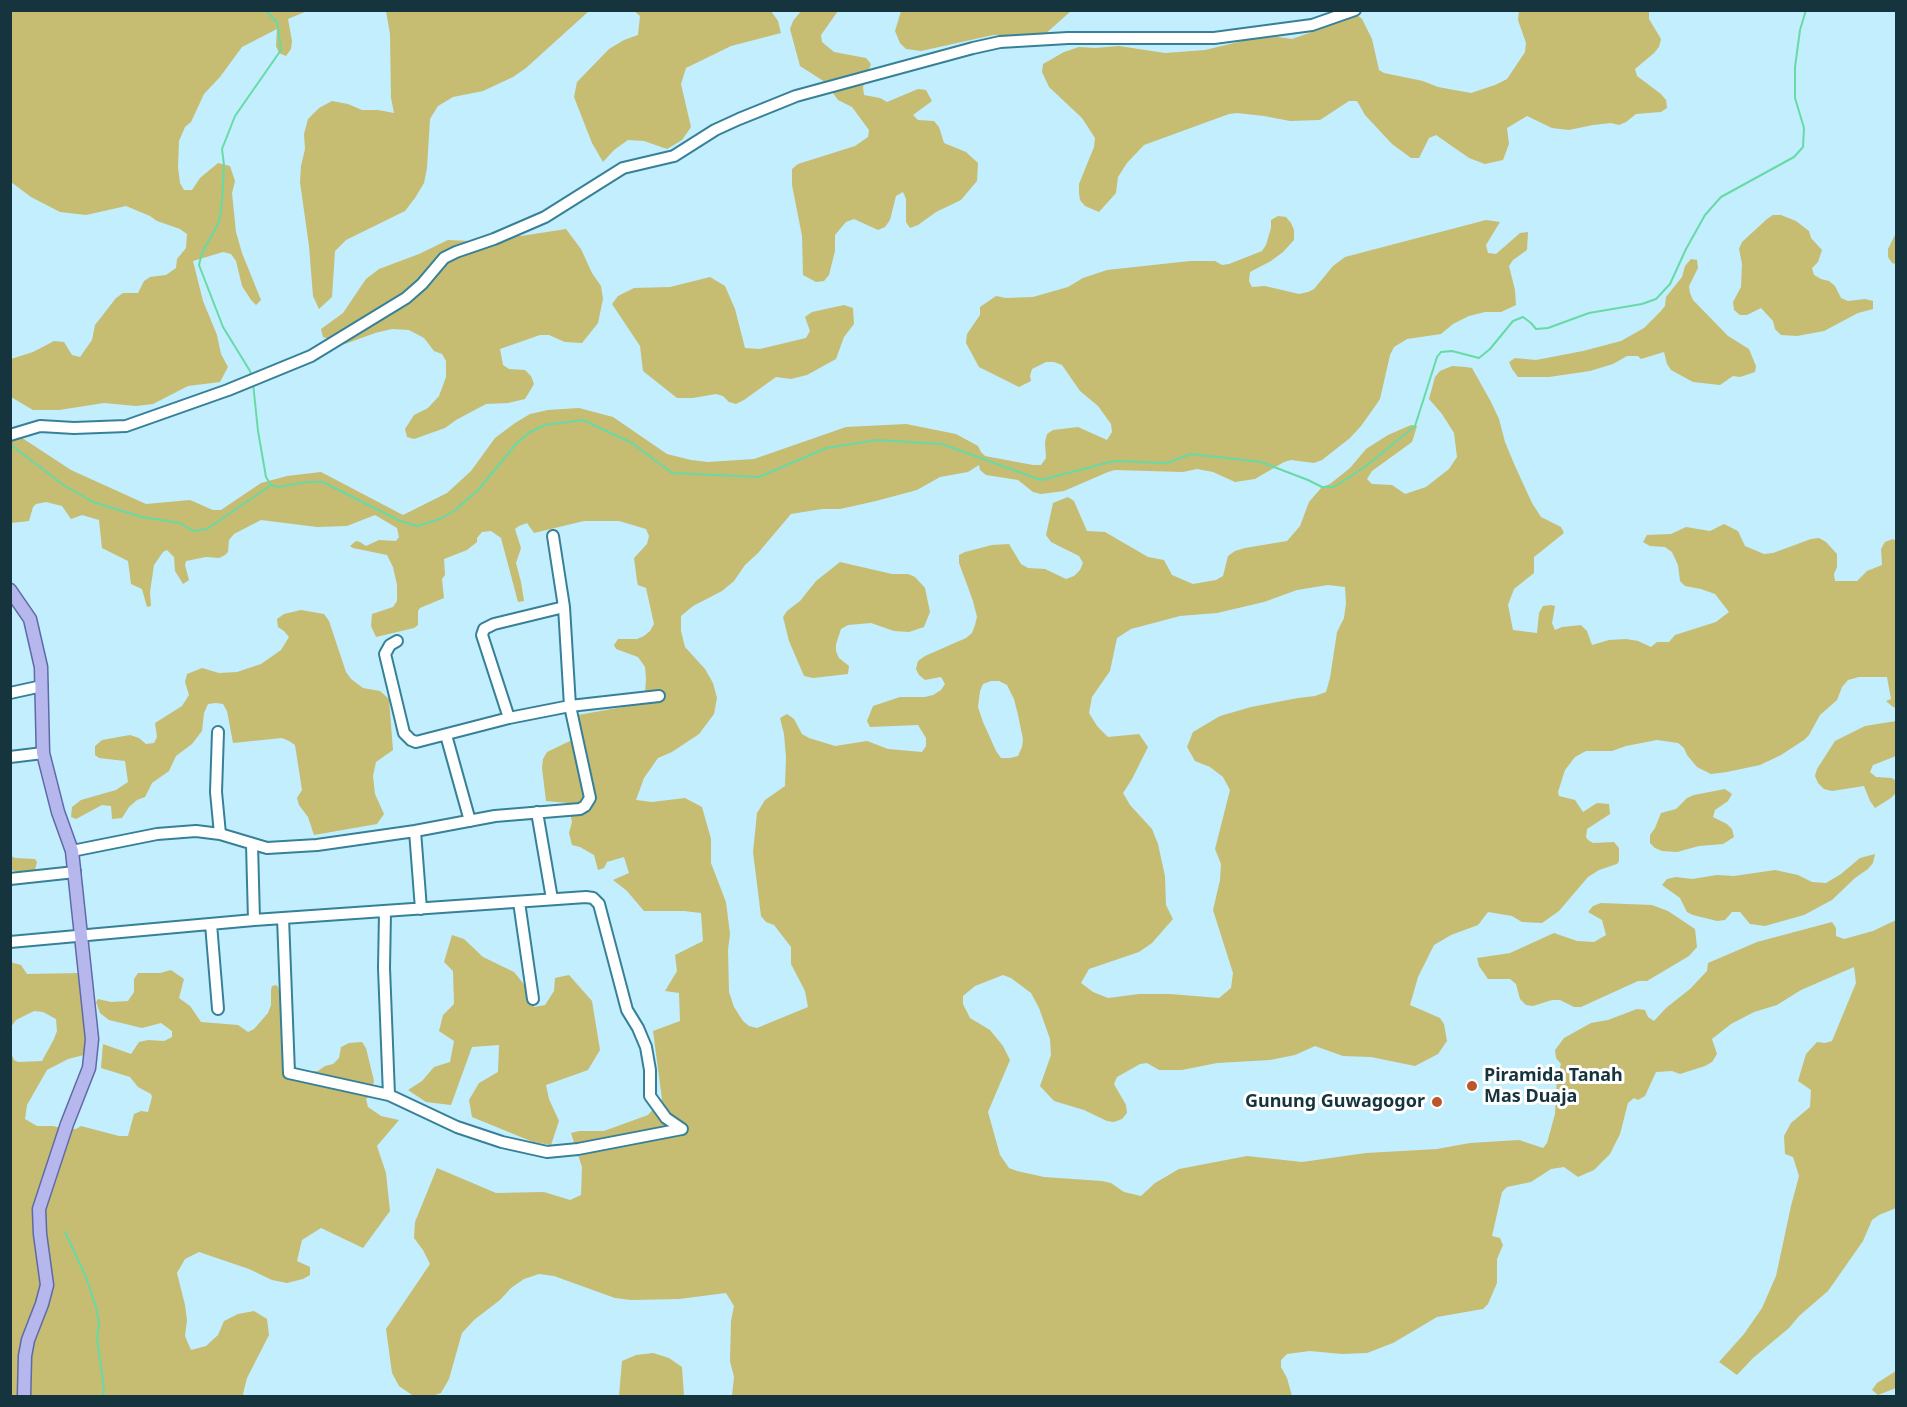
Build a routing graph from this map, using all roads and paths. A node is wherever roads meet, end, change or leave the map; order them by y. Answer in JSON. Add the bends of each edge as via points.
{"nodes":[{"id":1,"x":1355,"y":10,"type":"edge"},
{"id":2,"x":10,"y":435,"type":"edge"},
{"id":3,"x":553,"y":536,"type":"dead end"},
{"id":4,"x":10,"y":590,"type":"edge"},
{"id":5,"x":564,"y":607,"type":"junction"},
{"id":6,"x":398,"y":641,"type":"dead end"},
{"id":7,"x":42,"y":686,"type":"junction"},
{"id":8,"x":10,"y":693,"type":"edge"},
{"id":9,"x":659,"y":696,"type":"dead end"},
{"id":10,"x":570,"y":706,"type":"junction"},
{"id":11,"x":509,"y":718,"type":"junction"},
{"id":12,"x":218,"y":732,"type":"dead end"},
{"id":13,"x":446,"y":735,"type":"junction"},
{"id":14,"x":43,"y":753,"type":"junction"},
{"id":15,"x":10,"y":757,"type":"edge"},
{"id":16,"x":537,"y":812,"type":"junction"},
{"id":17,"x":470,"y":821,"type":"junction"},
{"id":18,"x":415,"y":831,"type":"junction"},
{"id":19,"x":220,"y":834,"type":"junction"},
{"id":20,"x":252,"y":844,"type":"junction"},
{"id":21,"x":72,"y":851,"type":"junction"},
{"id":22,"x":75,"y":872,"type":"junction"},
{"id":23,"x":10,"y":879,"type":"edge"},
{"id":24,"x":552,"y":899,"type":"junction"},
{"id":25,"x":519,"y":902,"type":"junction"},
{"id":26,"x":421,"y":909,"type":"junction"},
{"id":27,"x":385,"y":912,"type":"junction"},
{"id":28,"x":283,"y":918,"type":"junction"},
{"id":29,"x":254,"y":921,"type":"junction"},
{"id":30,"x":211,"y":924,"type":"junction"},
{"id":31,"x":81,"y":936,"type":"junction"},
{"id":32,"x":10,"y":942,"type":"edge"},
{"id":33,"x":533,"y":999,"type":"dead end"},
{"id":34,"x":218,"y":1008,"type":"dead end"},
{"id":35,"x":390,"y":1095,"type":"junction"},
{"id":36,"x":24,"y":1396,"type":"edge"}],
"edges":[{"from":1,"to":2,"type":"street","via":[[1312,25],[1214,38],[1000,42],[796,96],[716,130],[674,156],[623,168],[544,217],[444,258],[406,298],[311,356],[126,426],[40,426]]},
{"from":3,"to":5,"type":"street"},
{"from":4,"to":7,"type":"main road","via":[[30,619],[42,667]]},
{"from":5,"to":10,"type":"street"},
{"from":5,"to":11,"type":"street","via":[[484,629],[482,635]]},
{"from":6,"to":13,"type":"street","via":[[385,654],[404,733],[416,742]]},
{"from":7,"to":8,"type":"street"},
{"from":7,"to":14,"type":"main road"},
{"from":9,"to":10,"type":"street"},
{"from":10,"to":11,"type":"street"},
{"from":10,"to":16,"type":"street","via":[[590,798],[580,808]]},
{"from":11,"to":13,"type":"street"},
{"from":12,"to":19,"type":"street","via":[[216,792]]},
{"from":13,"to":17,"type":"street"},
{"from":14,"to":15,"type":"street"},
{"from":14,"to":21,"type":"main road"},
{"from":16,"to":17,"type":"street"},
{"from":16,"to":24,"type":"street"},
{"from":17,"to":18,"type":"street"},
{"from":18,"to":20,"type":"street","via":[[317,845],[277,848]]},
{"from":18,"to":26,"type":"street"},
{"from":19,"to":20,"type":"street"},
{"from":19,"to":21,"type":"street","via":[[157,834]]},
{"from":20,"to":29,"type":"street"},
{"from":21,"to":22,"type":"main road"},
{"from":22,"to":23,"type":"street"},
{"from":22,"to":31,"type":"main road"},
{"from":24,"to":25,"type":"street"},
{"from":24,"to":35,"type":"street","via":[[586,897],[599,904],[627,1010],[646,1047],[650,1096],[666,1118],[682,1129],[547,1152],[457,1127]]},
{"from":25,"to":26,"type":"street"},
{"from":25,"to":33,"type":"street"},
{"from":26,"to":27,"type":"street"},
{"from":27,"to":28,"type":"street"},
{"from":27,"to":35,"type":"street"},
{"from":28,"to":29,"type":"street"},
{"from":28,"to":35,"type":"street","via":[[289,1073]]},
{"from":29,"to":30,"type":"street"},
{"from":30,"to":31,"type":"street"},
{"from":30,"to":34,"type":"street"},
{"from":31,"to":32,"type":"street"},
{"from":31,"to":36,"type":"main road","via":[[92,1051],[39,1209],[47,1285],[27,1348]]}]}
